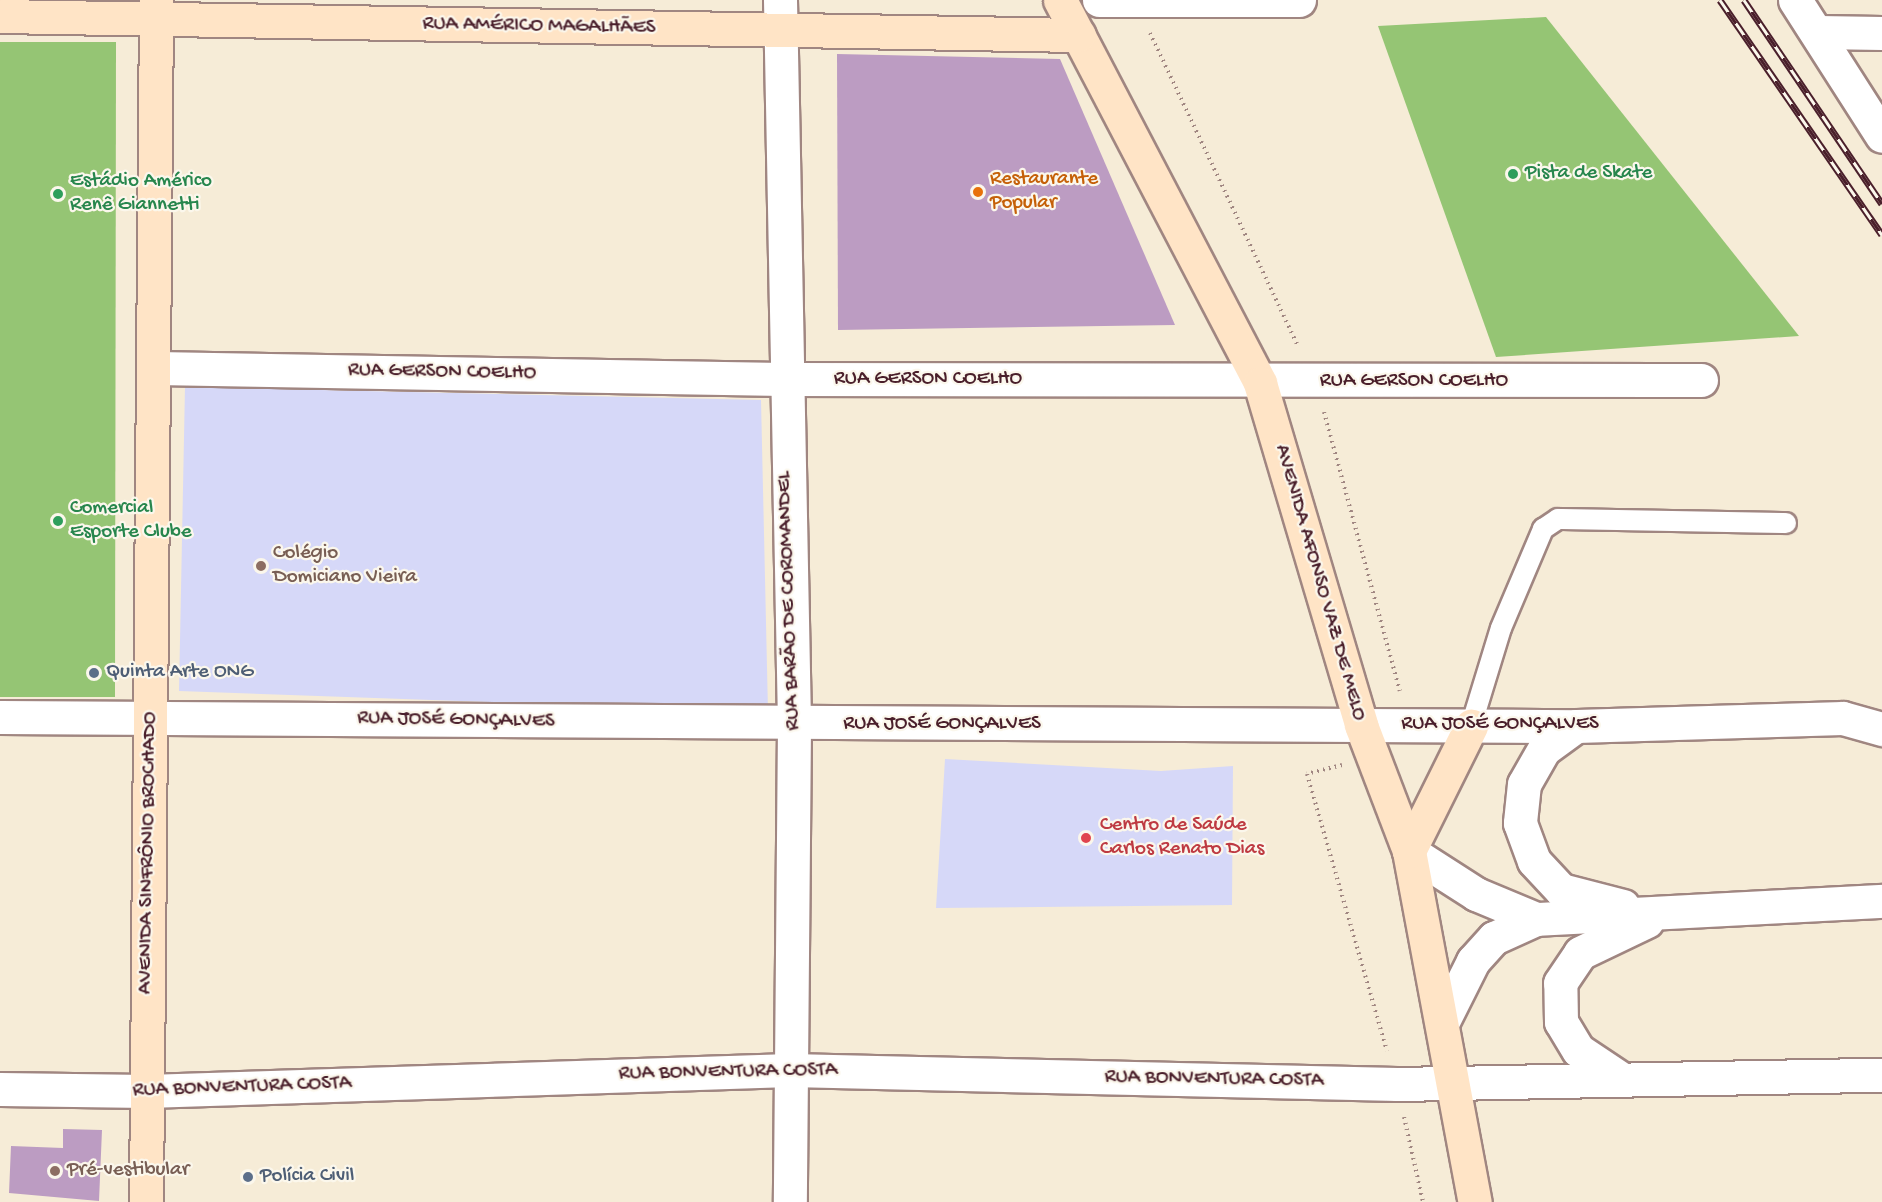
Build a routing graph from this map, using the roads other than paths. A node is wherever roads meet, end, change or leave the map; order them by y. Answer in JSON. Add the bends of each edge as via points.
{"nodes":[{"id":1,"x":1060,"y":0,"type":"edge"},
{"id":2,"x":1099,"y":0,"type":"edge"},
{"id":3,"x":1299,"y":0,"type":"edge"},
{"id":4,"x":1795,"y":0,"type":"edge"},
{"id":5,"x":156,"y":10,"type":"edge"},
{"id":6,"x":0,"y":16,"type":"edge"},
{"id":7,"x":779,"y":16,"type":"edge"},
{"id":8,"x":1818,"y":32,"type":"junction"},
{"id":9,"x":1882,"y":33,"type":"edge"},
{"id":10,"x":1078,"y":35,"type":"junction"},
{"id":11,"x":1882,"y":136,"type":"edge"},
{"id":12,"x":156,"y":368,"type":"junction"},
{"id":13,"x":783,"y":380,"type":"junction"},
{"id":14,"x":1701,"y":380,"type":"dead end"},
{"id":15,"x":1260,"y":383,"type":"junction"},
{"id":16,"x":1786,"y":523,"type":"dead end"},
{"id":17,"x":0,"y":717,"type":"edge"},
{"id":18,"x":151,"y":717,"type":"junction"},
{"id":19,"x":1843,"y":718,"type":"junction"},
{"id":20,"x":1882,"y":720,"type":"edge"},
{"id":21,"x":794,"y":725,"type":"junction"},
{"id":22,"x":1361,"y":725,"type":"junction"},
{"id":23,"x":1471,"y":726,"type":"junction"},
{"id":24,"x":1576,"y":726,"type":"junction"},
{"id":25,"x":1882,"y":729,"type":"edge"},
{"id":26,"x":1409,"y":851,"type":"junction"},
{"id":27,"x":1871,"y":902,"type":"edge"},
{"id":28,"x":1658,"y":915,"type":"junction"},
{"id":29,"x":1536,"y":919,"type":"junction"},
{"id":30,"x":1443,"y":1021,"type":"junction"},
{"id":31,"x":790,"y":1070,"type":"junction"},
{"id":32,"x":1882,"y":1075,"type":"edge"},
{"id":33,"x":1620,"y":1078,"type":"junction"},
{"id":34,"x":1456,"y":1082,"type":"junction"},
{"id":35,"x":0,"y":1089,"type":"edge"},
{"id":36,"x":147,"y":1091,"type":"junction"},
{"id":37,"x":146,"y":1202,"type":"edge"},
{"id":38,"x":790,"y":1202,"type":"edge"},
{"id":39,"x":1475,"y":1202,"type":"edge"}],
"edges":[{"from":1,"to":10,"type":"main road","name":"AVENIDA AFONSO VAZ DE MELO"},
{"from":2,"to":3,"type":"street"},
{"from":4,"to":8,"type":"street"},
{"from":5,"to":6,"type":"main road","name":"RUA AMÉRICO MAGALHÃES"},
{"from":5,"to":7,"type":"main road","name":"RUA AMÉRICO MAGALHÃES"},
{"from":5,"to":12,"type":"main road","name":"AVENIDA SINFRÔNIO BROCHADO"},
{"from":7,"to":10,"type":"main road","name":"RUA AMÉRICO MAGALHÃES"},
{"from":7,"to":13,"type":"street","name":"RUA BARÃO DE COROMANDEL"},
{"from":8,"to":9,"type":"street"},
{"from":8,"to":11,"type":"street"},
{"from":10,"to":15,"type":"main road","name":"AVENIDA AFONSO VAZ DE MELO"},
{"from":12,"to":13,"type":"street","name":"RUA GERSON COELHO"},
{"from":12,"to":18,"type":"main road","name":"AVENIDA SINFRÔNIO BROCHADO"},
{"from":13,"to":15,"type":"street","name":"RUA GERSON COELHO"},
{"from":13,"to":21,"type":"street","name":"RUA BARÃO DE COROMANDEL"},
{"from":14,"to":15,"type":"street","name":"RUA GERSON COELHO"},
{"from":15,"to":22,"type":"main road","name":"AVENIDA AFONSO VAZ DE MELO"},
{"from":16,"to":23,"type":"lane","via":[[1558,519],[1543,528],[1501,628]]},
{"from":17,"to":18,"type":"street","name":"RUA JOSÉ GONÇALVES"},
{"from":18,"to":21,"type":"street","name":"RUA JOSÉ GONÇALVES"},
{"from":18,"to":36,"type":"main road","name":"AVENIDA SINFRÔNIO BROCHADO"},
{"from":19,"to":20,"type":"lane"},
{"from":19,"to":24,"type":"street","name":"RUA JOSÉ GONÇALVES"},
{"from":19,"to":25,"type":"street","name":"RUA JOSÉ GONÇALVES"},
{"from":21,"to":22,"type":"street","name":"RUA JOSÉ GONÇALVES"},
{"from":21,"to":31,"type":"street","name":"RUA BARÃO DE COROMANDEL"},
{"from":22,"to":23,"type":"street","name":"RUA JOSÉ GONÇALVES"},
{"from":22,"to":26,"type":"main road","name":"AVENIDA AFONSO VAZ DE MELO"},
{"from":23,"to":24,"type":"street","name":"RUA JOSÉ GONÇALVES"},
{"from":23,"to":26,"type":"main road"},
{"from":24,"to":28,"type":"street","via":[[1544,749],[1524,784],[1520,824],[1534,861],[1561,890]]},
{"from":26,"to":29,"type":"street","via":[[1476,894]]},
{"from":26,"to":30,"type":"main road","name":"AVENIDA AFONSO VAZ DE MELO"},
{"from":27,"to":28,"type":"street"},
{"from":28,"to":29,"type":"street"},
{"from":28,"to":33,"type":"street","via":[[1580,953],[1560,983],[1561,1022],[1578,1050]]},
{"from":29,"to":30,"type":"street","via":[[1494,938],[1473,961]]},
{"from":30,"to":34,"type":"main road","name":"AVENIDA AFONSO VAZ DE MELO"},
{"from":31,"to":34,"type":"street","name":"RUA BONVENTURA COSTA"},
{"from":31,"to":36,"type":"street","name":"RUA BONVENTURA COSTA"},
{"from":31,"to":38,"type":"street","name":"RUA BARÃO DE COROMANDEL"},
{"from":32,"to":33,"type":"street"},
{"from":33,"to":34,"type":"street"},
{"from":34,"to":39,"type":"main road","name":"AVENIDA AFONSO VAZ DE MELO"},
{"from":35,"to":36,"type":"street","name":"RUA BONVENTURA COSTA"},
{"from":36,"to":37,"type":"main road","name":"AVENIDA SINFRÔNIO BROCHADO"}]}
